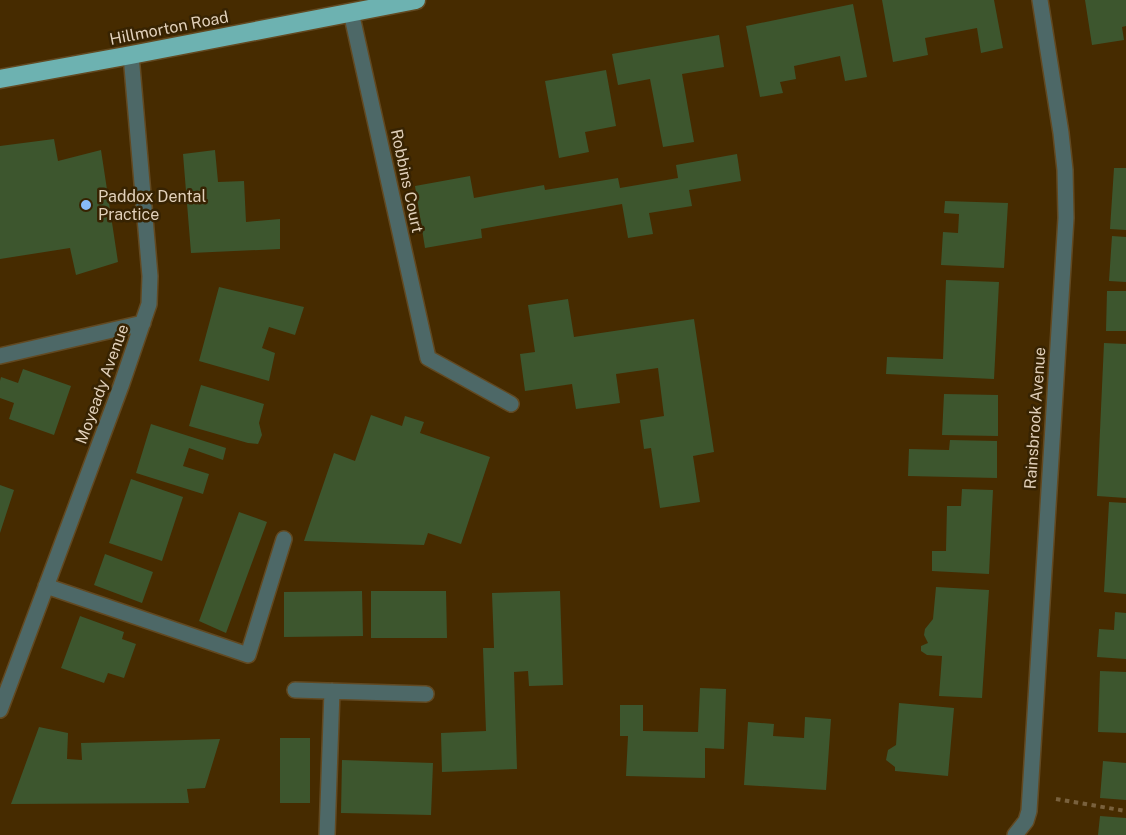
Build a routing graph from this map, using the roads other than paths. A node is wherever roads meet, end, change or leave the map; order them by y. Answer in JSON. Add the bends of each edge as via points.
{"nodes":[{"id":1,"x":416,"y":0,"type":"edge"},
{"id":2,"x":1040,"y":0,"type":"edge"},
{"id":3,"x":354,"y":8,"type":"edge"},
{"id":4,"x":131,"y":55,"type":"junction"},
{"id":5,"x":0,"y":79,"type":"edge"},
{"id":6,"x":142,"y":323,"type":"junction"},
{"id":7,"x":0,"y":356,"type":"edge"},
{"id":8,"x":511,"y":404,"type":"dead end"},
{"id":9,"x":284,"y":539,"type":"dead end"},
{"id":10,"x":46,"y":586,"type":"junction"},
{"id":11,"x":295,"y":690,"type":"dead end"},
{"id":12,"x":332,"y":691,"type":"junction"},
{"id":13,"x":426,"y":694,"type":"dead end"},
{"id":14,"x":0,"y":710,"type":"edge"},
{"id":15,"x":327,"y":835,"type":"edge"},
{"id":16,"x":1015,"y":835,"type":"edge"}],
"edges":[{"from":1,"to":3,"type":"highway","name":"Hillmorton Road"},
{"from":2,"to":16,"type":"street","name":"Rainsbrook Avenue","via":[[1061,133],[1066,218],[1029,811]]},
{"from":3,"to":4,"type":"highway","name":"Hillmorton Road"},
{"from":3,"to":8,"type":"street","name":"Robbins Court","via":[[428,358]]},
{"from":4,"to":5,"type":"highway","name":"Hillmorton Road"},
{"from":4,"to":6,"type":"street","name":"Moyeady Avenue","via":[[150,276],[149,304]]},
{"from":6,"to":7,"type":"street"},
{"from":6,"to":10,"type":"street","name":"Moyeady Avenue"},
{"from":9,"to":10,"type":"street","via":[[248,655]]},
{"from":10,"to":14,"type":"street","name":"Moyeady Avenue"},
{"from":11,"to":12,"type":"street"},
{"from":12,"to":13,"type":"street"},
{"from":12,"to":15,"type":"street"}]}
